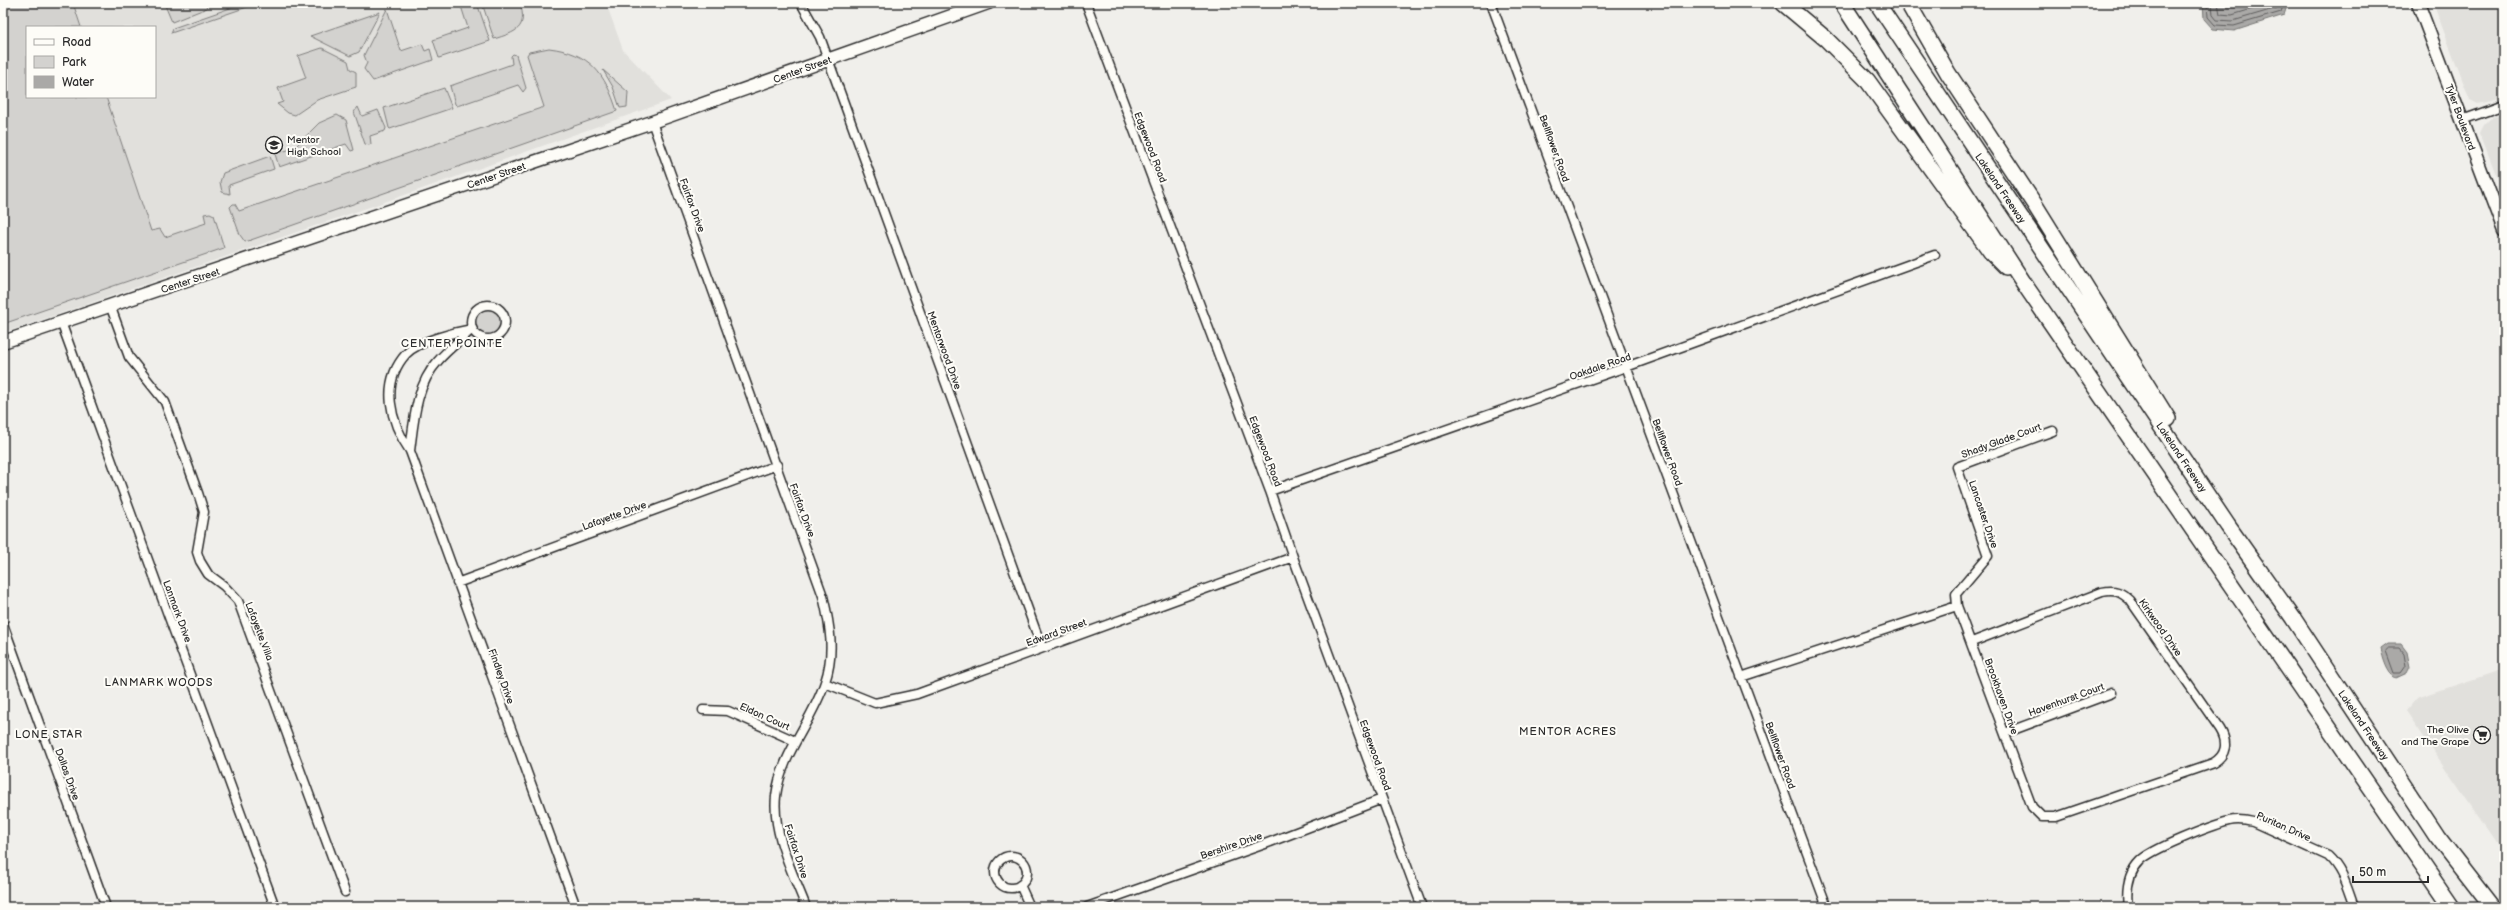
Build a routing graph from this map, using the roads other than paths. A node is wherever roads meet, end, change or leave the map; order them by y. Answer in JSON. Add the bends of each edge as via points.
{"nodes":[{"id":1,"x":802,"y":3,"type":"edge"},
{"id":2,"x":988,"y":3,"type":"edge"},
{"id":3,"x":1086,"y":3,"type":"edge"},
{"id":4,"x":1491,"y":3,"type":"edge"},
{"id":5,"x":1783,"y":3,"type":"edge"},
{"id":6,"x":1842,"y":3,"type":"edge"},
{"id":7,"x":1877,"y":3,"type":"edge"},
{"id":8,"x":1908,"y":3,"type":"edge"},
{"id":9,"x":2418,"y":3,"type":"edge"},
{"id":10,"x":828,"y":60,"type":"junction"},
{"id":11,"x":2504,"y":105,"type":"edge"},
{"id":12,"x":2462,"y":120,"type":"junction"},
{"id":13,"x":652,"y":122,"type":"junction"},
{"id":14,"x":2504,"y":231,"type":"edge"},
{"id":15,"x":1935,"y":255,"type":"dead end"},
{"id":16,"x":2027,"y":288,"type":"junction"},
{"id":17,"x":110,"y":305,"type":"junction"},
{"id":18,"x":61,"y":322,"type":"junction"},
{"id":19,"x":472,"y":329,"type":"junction"},
{"id":20,"x":3,"y":342,"type":"edge"},
{"id":21,"x":1626,"y":367,"type":"junction"},
{"id":22,"x":2053,"y":432,"type":"dead end"},
{"id":23,"x":410,"y":451,"type":"junction"},
{"id":24,"x":777,"y":465,"type":"junction"},
{"id":25,"x":1957,"y":467,"type":"joint"},
{"id":26,"x":1270,"y":491,"type":"junction"},
{"id":27,"x":2228,"y":526,"type":"junction"},
{"id":28,"x":1293,"y":557,"type":"junction"},
{"id":29,"x":457,"y":583,"type":"junction"},
{"id":30,"x":1957,"y":606,"type":"junction"},
{"id":31,"x":3,"y":624,"type":"edge"},
{"id":32,"x":1972,"y":642,"type":"junction"},
{"id":33,"x":1042,"y":648,"type":"junction"},
{"id":34,"x":1741,"y":677,"type":"junction"},
{"id":35,"x":825,"y":683,"type":"junction"},
{"id":36,"x":2112,"y":693,"type":"dead end"},
{"id":37,"x":703,"y":710,"type":"dead end"},
{"id":38,"x":2005,"y":733,"type":"junction"},
{"id":39,"x":795,"y":741,"type":"junction"},
{"id":40,"x":2225,"y":750,"type":"joint"},
{"id":41,"x":1382,"y":799,"type":"junction"},
{"id":42,"x":1020,"y":885,"type":"dead end"},
{"id":43,"x":345,"y":892,"type":"dead end"},
{"id":44,"x":106,"y":907,"type":"edge"},
{"id":45,"x":275,"y":907,"type":"edge"},
{"id":46,"x":576,"y":907,"type":"edge"},
{"id":47,"x":806,"y":907,"type":"edge"},
{"id":48,"x":1030,"y":907,"type":"edge"},
{"id":49,"x":1087,"y":907,"type":"edge"},
{"id":50,"x":1422,"y":907,"type":"edge"},
{"id":51,"x":1827,"y":907,"type":"edge"},
{"id":52,"x":2128,"y":907,"type":"edge"},
{"id":53,"x":2354,"y":907,"type":"edge"},
{"id":54,"x":2452,"y":907,"type":"edge"},
{"id":55,"x":2492,"y":907,"type":"edge"}],
"edges":[{"from":1,"to":10,"type":"street","name":"Mentorwood Drive","via":[[814,22]]},
{"from":2,"to":10,"type":"main road","name":"Center Street"},
{"from":3,"to":26,"type":"street","name":"Edgewood Road"},
{"from":4,"to":21,"type":"street","name":"Bellflower Road"},
{"from":5,"to":16,"type":"highway","via":[[1826,39],[1867,80],[1991,252]]},
{"from":6,"to":16,"type":"highway"},
{"from":7,"to":27,"type":"highway","name":"Lakeland Freeway"},
{"from":8,"to":27,"type":"highway","via":[[1934,51],[2035,205],[2211,488]]},
{"from":9,"to":12,"type":"main road","name":"Tyler Boulevard"},
{"from":10,"to":13,"type":"main road","name":"Center Street"},
{"from":10,"to":33,"type":"street","name":"Mentorwood Drive"},
{"from":11,"to":12,"type":"street"},
{"from":12,"to":14,"type":"main road","name":"Tyler Boulevard"},
{"from":13,"to":17,"type":"main road","name":"Center Street"},
{"from":13,"to":24,"type":"street","name":"Fairfax Drive"},
{"from":15,"to":21,"type":"street","name":"Oakdale Road"},
{"from":16,"to":54,"type":"highway"},
{"from":17,"to":18,"type":"main road","name":"Center Street"},
{"from":17,"to":43,"type":"street","name":"Lafayette Villa","via":[[128,356],[165,402],[204,512],[197,552],[200,561],[208,574],[238,601]]},
{"from":18,"to":20,"type":"main road","name":"Center Street"},
{"from":18,"to":45,"type":"street","name":"Lanmark Drive"},
{"from":19,"to":19,"type":"street","via":[[482,338],[495,338],[504,328],[504,315],[494,305],[481,306],[472,316]]},
{"from":19,"to":23,"type":"street","name":"Findley Drive","via":[[448,350],[428,374],[418,401]]},
{"from":19,"to":23,"type":"street","name":"Findley Drive","via":[[448,334],[414,348],[406,354],[396,370],[389,398],[399,432]]},
{"from":21,"to":26,"type":"street","name":"Oakdale Road"},
{"from":21,"to":34,"type":"street","name":"Bellflower Road"},
{"from":22,"to":25,"type":"street","name":"Shady Glade Court"},
{"from":23,"to":29,"type":"street","name":"Findley Drive"},
{"from":24,"to":29,"type":"street","name":"Lafayette Drive"},
{"from":24,"to":35,"type":"street","name":"Fairfax Drive","via":[[823,596],[832,633]]},
{"from":25,"to":30,"type":"street","name":"Lancaster Drive","via":[[1988,556],[1956,594]]},
{"from":26,"to":28,"type":"street","name":"Edgewood Road"},
{"from":27,"to":55,"type":"highway","name":"Lakeland Freeway","via":[[2293,618],[2437,836]]},
{"from":28,"to":33,"type":"street","name":"Edward Street"},
{"from":28,"to":41,"type":"street","name":"Edgewood Road"},
{"from":29,"to":46,"type":"street","name":"Findley Drive"},
{"from":30,"to":32,"type":"street","name":"Brookhaven Drive"},
{"from":30,"to":34,"type":"street"},
{"from":31,"to":44,"type":"street","name":"Dallas Drive"},
{"from":32,"to":38,"type":"street","name":"Brookhaven Drive"},
{"from":32,"to":40,"type":"street","name":"Kirkwood Drive","via":[[2102,592],[2118,591],[2130,600],[2220,729],[2224,735]]},
{"from":33,"to":35,"type":"street","name":"Edward Street","via":[[917,694],[875,703]]},
{"from":34,"to":51,"type":"street","name":"Bellflower Road"},
{"from":35,"to":39,"type":"street","name":"Fairfax Drive"},
{"from":36,"to":38,"type":"street","name":"Havenhurst Court"},
{"from":37,"to":39,"type":"street","name":"Eldon Court","via":[[728,711]]},
{"from":38,"to":40,"type":"street","name":"Brookhaven Drive","via":[[2032,807],[2042,817],[2050,818],[2213,763]]},
{"from":39,"to":47,"type":"street","name":"Fairfax Drive","via":[[778,790],[776,818]]},
{"from":41,"to":49,"type":"street","name":"Bershire Drive","via":[[1265,844]]},
{"from":41,"to":50,"type":"street","name":"Edgewood Road"},
{"from":42,"to":48,"type":"street"},
{"from":52,"to":53,"type":"street","name":"Puritan Drive","via":[[2127,889],[2133,870],[2140,861],[2155,851],[2229,821],[2243,820],[2253,822],[2328,856],[2342,873]]}]}
